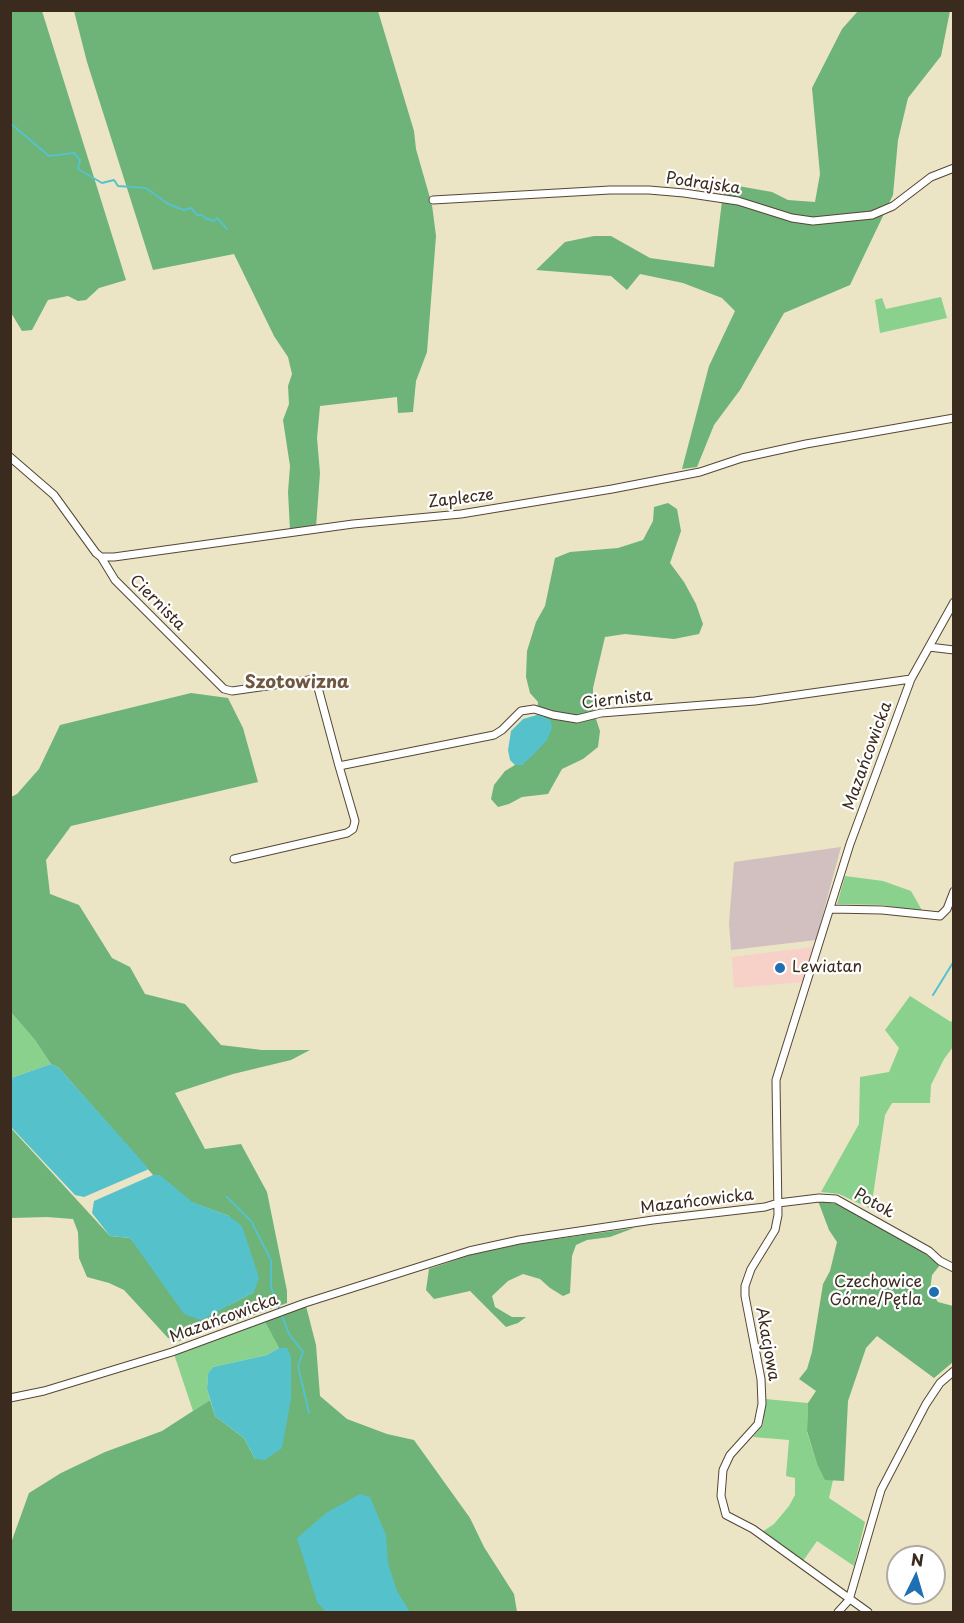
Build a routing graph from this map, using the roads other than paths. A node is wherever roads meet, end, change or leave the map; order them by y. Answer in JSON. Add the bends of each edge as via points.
{"nodes":[{"id":1,"x":954,"y":168,"type":"edge"},
{"id":2,"x":433,"y":200,"type":"dead end"},
{"id":3,"x":954,"y":418,"type":"edge"},
{"id":4,"x":10,"y":457,"type":"edge"},
{"id":5,"x":101,"y":557,"type":"junction"},
{"id":6,"x":954,"y":602,"type":"edge"},
{"id":7,"x":928,"y":647,"type":"junction"},
{"id":8,"x":954,"y":650,"type":"edge"},
{"id":9,"x":911,"y":679,"type":"junction"},
{"id":10,"x":339,"y":766,"type":"junction"},
{"id":11,"x":234,"y":859,"type":"dead end"},
{"id":12,"x":954,"y":891,"type":"edge"},
{"id":13,"x":831,"y":909,"type":"junction"},
{"id":14,"x":778,"y":1203,"type":"junction"},
{"id":15,"x":950,"y":1267,"type":"edge"},
{"id":16,"x":954,"y":1371,"type":"edge"},
{"id":17,"x":10,"y":1398,"type":"edge"},
{"id":18,"x":849,"y":1600,"type":"junction"},
{"id":19,"x":838,"y":1612,"type":"edge"},
{"id":20,"x":868,"y":1612,"type":"edge"}],
"edges":[{"from":1,"to":2,"type":"street","name":"Podrajska","via":[[931,177],[893,206],[872,215],[813,221],[738,201],[649,190]]},
{"from":3,"to":5,"type":"street","name":"Zaplecze","via":[[806,444],[700,472],[461,514]]},
{"from":4,"to":5,"type":"street","via":[[54,495]]},
{"from":5,"to":10,"type":"street","name":"Ciernista","via":[[115,580],[224,689],[309,680],[317,684]]},
{"from":6,"to":7,"type":"street","name":"Mazańcowicka"},
{"from":7,"to":8,"type":"street"},
{"from":7,"to":9,"type":"street","name":"Mazańcowicka"},
{"from":9,"to":10,"type":"street","name":"Ciernista","via":[[755,701],[577,718],[534,709],[521,711],[494,735]]},
{"from":9,"to":13,"type":"street","name":"Mazańcowicka","via":[[850,844]]},
{"from":10,"to":11,"type":"street","name":"Ciernista","via":[[355,821],[353,829]]},
{"from":12,"to":13,"type":"street","via":[[940,916]]},
{"from":13,"to":14,"type":"street","name":"Mazańcowicka","via":[[776,1080]]},
{"from":14,"to":15,"type":"street","name":"Potok","via":[[836,1199]]},
{"from":14,"to":17,"type":"street","name":"Mazańcowicka","via":[[519,1240],[469,1251],[305,1303],[172,1352]]},
{"from":14,"to":18,"type":"street","name":"Akacjowa","via":[[775,1230],[745,1286],[762,1404],[758,1424],[730,1455],[723,1470],[722,1496],[726,1515],[753,1529]]},
{"from":16,"to":18,"type":"street","via":[[926,1404],[881,1490]]},
{"from":18,"to":19,"type":"street"},
{"from":18,"to":20,"type":"street","name":"Akacjowa"}]}
